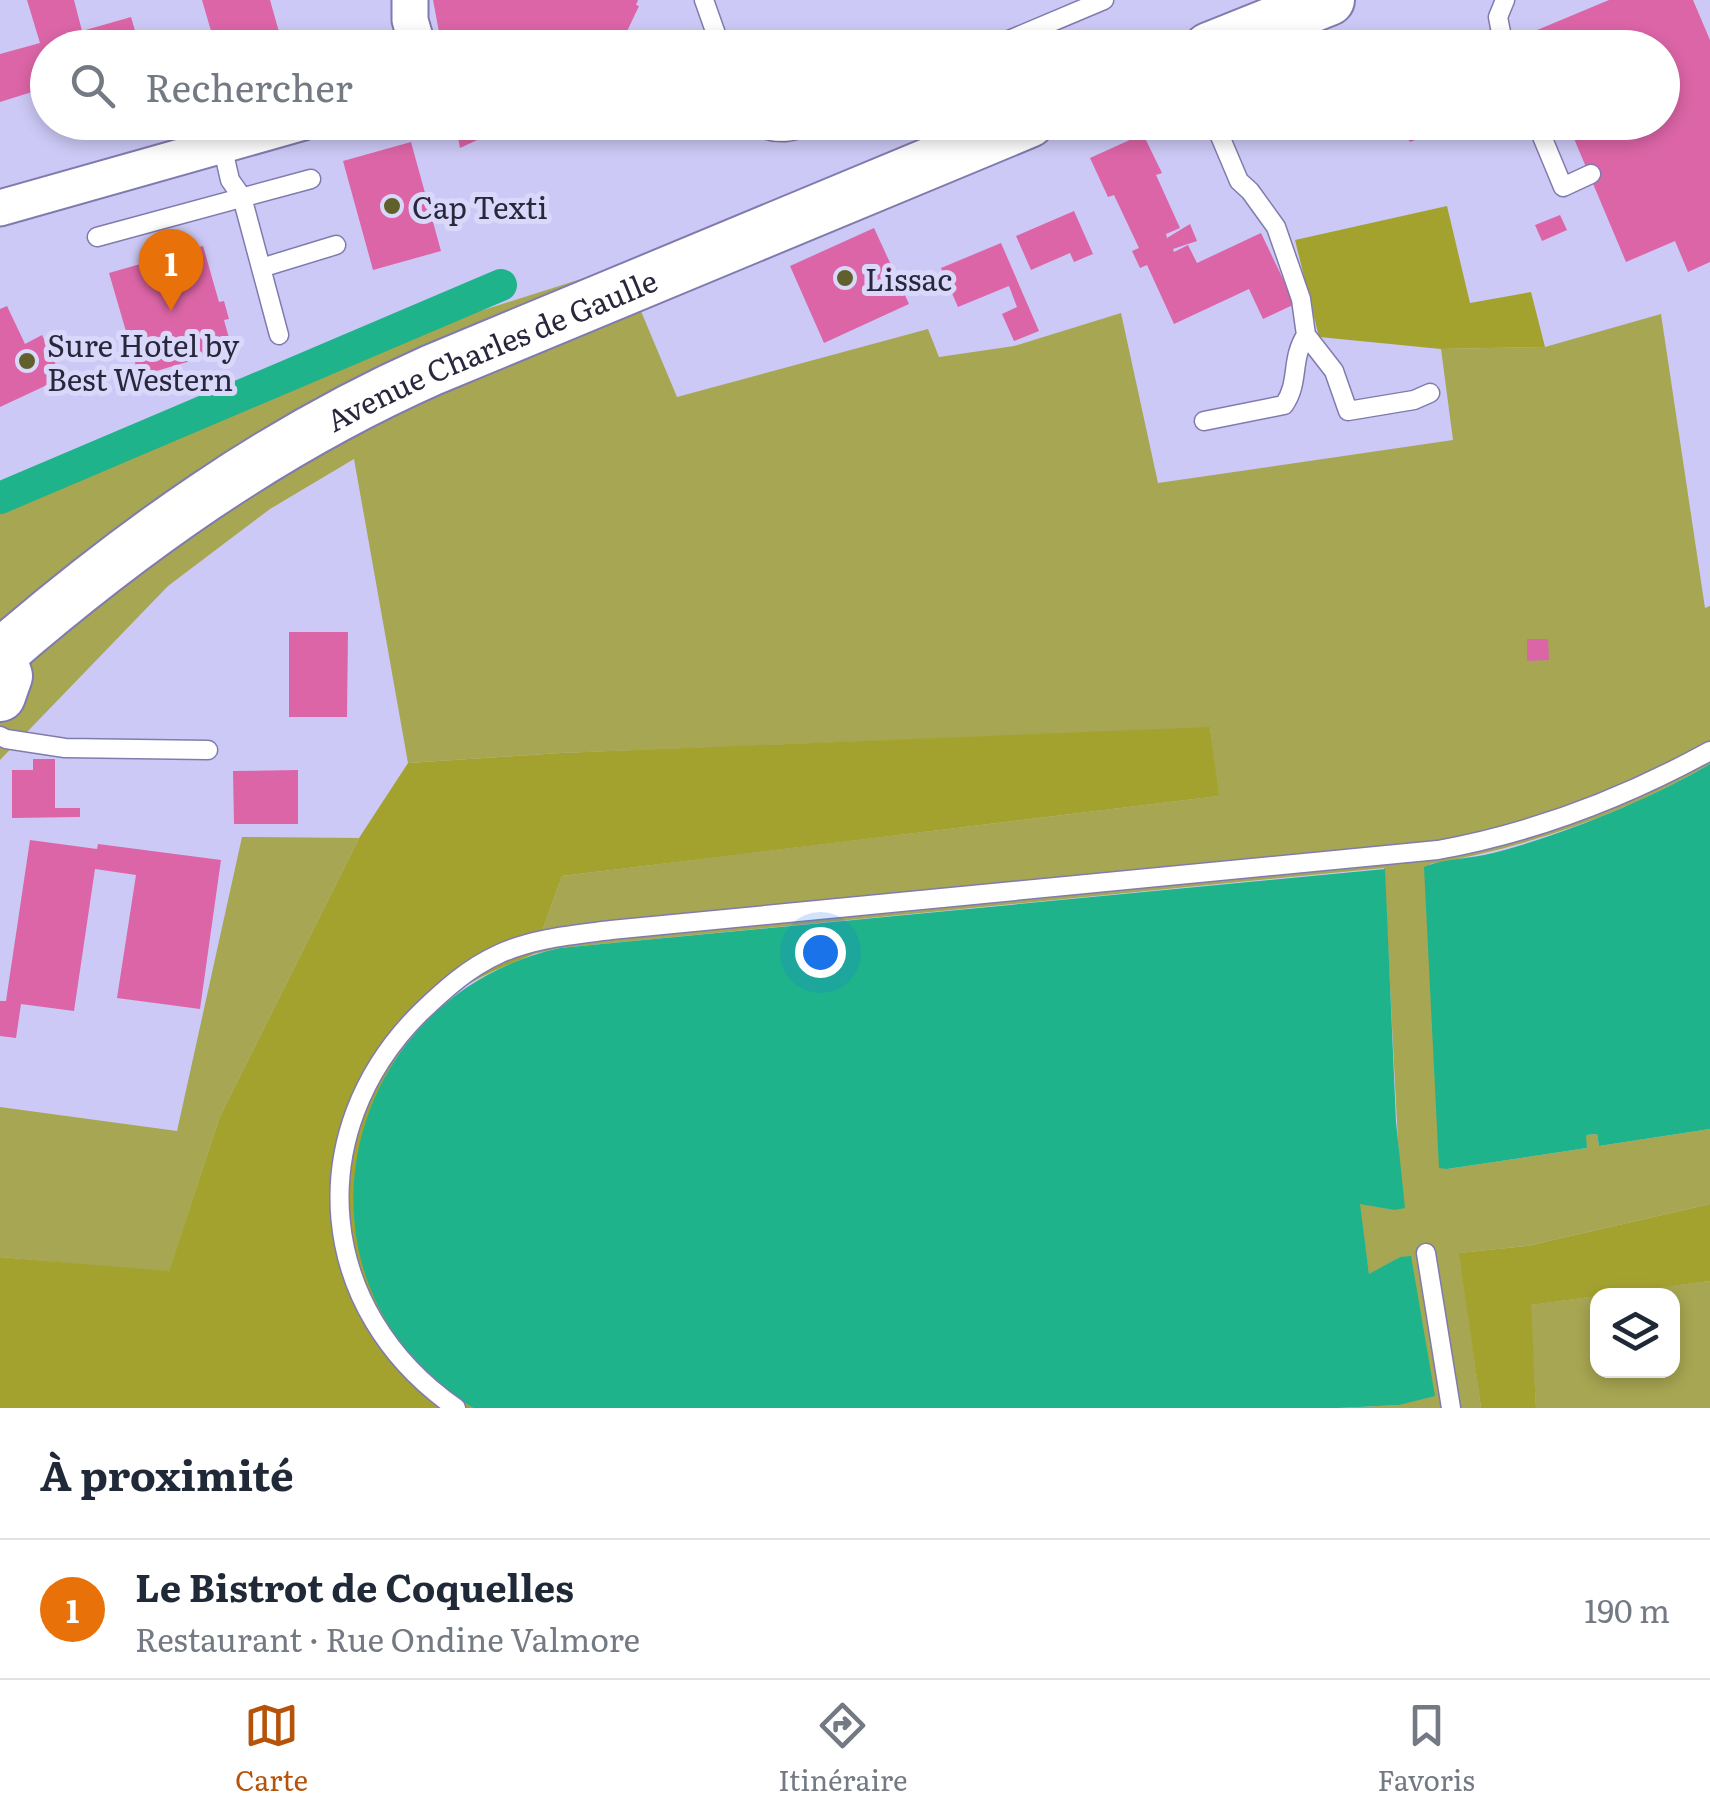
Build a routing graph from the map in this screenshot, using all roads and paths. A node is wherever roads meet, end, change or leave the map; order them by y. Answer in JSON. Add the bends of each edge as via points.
{"nodes":[{"id":1,"x":410,"y":0,"type":"edge"},
{"id":2,"x":704,"y":0,"type":"edge"},
{"id":3,"x":1104,"y":0,"type":"edge"},
{"id":4,"x":1298,"y":0,"type":"edge"},
{"id":5,"x":1328,"y":0,"type":"edge"},
{"id":6,"x":1504,"y":0,"type":"edge"},
{"id":7,"x":413,"y":30,"type":"edge"},
{"id":8,"x":715,"y":30,"type":"edge"},
{"id":9,"x":1033,"y":30,"type":"edge"},
{"id":10,"x":1244,"y":30,"type":"edge"},
{"id":11,"x":1252,"y":30,"type":"edge"},
{"id":12,"x":1501,"y":30,"type":"edge"},
{"id":13,"x":237,"y":140,"type":"edge"},
{"id":14,"x":986,"y":140,"type":"edge"},
{"id":15,"x":1221,"y":140,"type":"edge"},
{"id":16,"x":1544,"y":140,"type":"edge"},
{"id":17,"x":222,"y":144,"type":"junction"},
{"id":18,"x":1591,"y":174,"type":"dead end"},
{"id":19,"x":311,"y":179,"type":"dead end"},
{"id":20,"x":242,"y":197,"type":"junction"},
{"id":21,"x":0,"y":208,"type":"edge"},
{"id":22,"x":97,"y":236,"type":"dead end"},
{"id":23,"x":336,"y":246,"type":"dead end"},
{"id":24,"x":261,"y":268,"type":"junction"},
{"id":25,"x":280,"y":335,"type":"dead end"},
{"id":26,"x":1306,"y":335,"type":"junction"},
{"id":27,"x":1430,"y":393,"type":"dead end"},
{"id":28,"x":1204,"y":421,"type":"dead end"},
{"id":29,"x":0,"y":655,"type":"edge"},
{"id":30,"x":0,"y":696,"type":"edge"},
{"id":31,"x":0,"y":736,"type":"edge"},
{"id":32,"x":208,"y":750,"type":"dead end"},
{"id":33,"x":1710,"y":751,"type":"edge"},
{"id":34,"x":1426,"y":1253,"type":"dead end"},
{"id":35,"x":456,"y":1408,"type":"edge"},
{"id":36,"x":1451,"y":1408,"type":"edge"}],
"edges":[{"from":1,"to":7,"type":"street"},
{"from":2,"to":8,"type":"lane"},
{"from":3,"to":9,"type":"lane"},
{"from":4,"to":10,"type":"main road"},
{"from":5,"to":11,"type":"main road"},
{"from":6,"to":12,"type":"lane"},
{"from":13,"to":17,"type":"street"},
{"from":14,"to":29,"type":"main road","name":"Avenue Charles de Gaulle","via":[[368,400],[183,510]]},
{"from":15,"to":26,"type":"lane","via":[[1238,181],[1276,227]]},
{"from":16,"to":18,"type":"lane","via":[[1564,188]]},
{"from":17,"to":20,"type":"lane","via":[[230,180]]},
{"from":17,"to":21,"type":"street"},
{"from":19,"to":20,"type":"lane"},
{"from":20,"to":22,"type":"lane"},
{"from":20,"to":24,"type":"lane"},
{"from":23,"to":24,"type":"lane"},
{"from":24,"to":25,"type":"lane"},
{"from":26,"to":27,"type":"lane","via":[[1334,372],[1348,411]]},
{"from":26,"to":28,"type":"lane","via":[[1295,352],[1293,392],[1284,405]]},
{"from":29,"to":30,"type":"main road","name":"Avenue Charles de Gaulle","via":[[7,676]]},
{"from":31,"to":32,"type":"lane","via":[[65,748]]},
{"from":33,"to":35,"type":"lane","via":[[1629,790],[1483,842],[610,930],[499,954],[454,981],[386,1052],[352,1115],[339,1198],[353,1281],[374,1322],[430,1390]]},
{"from":34,"to":36,"type":"lane"}]}
